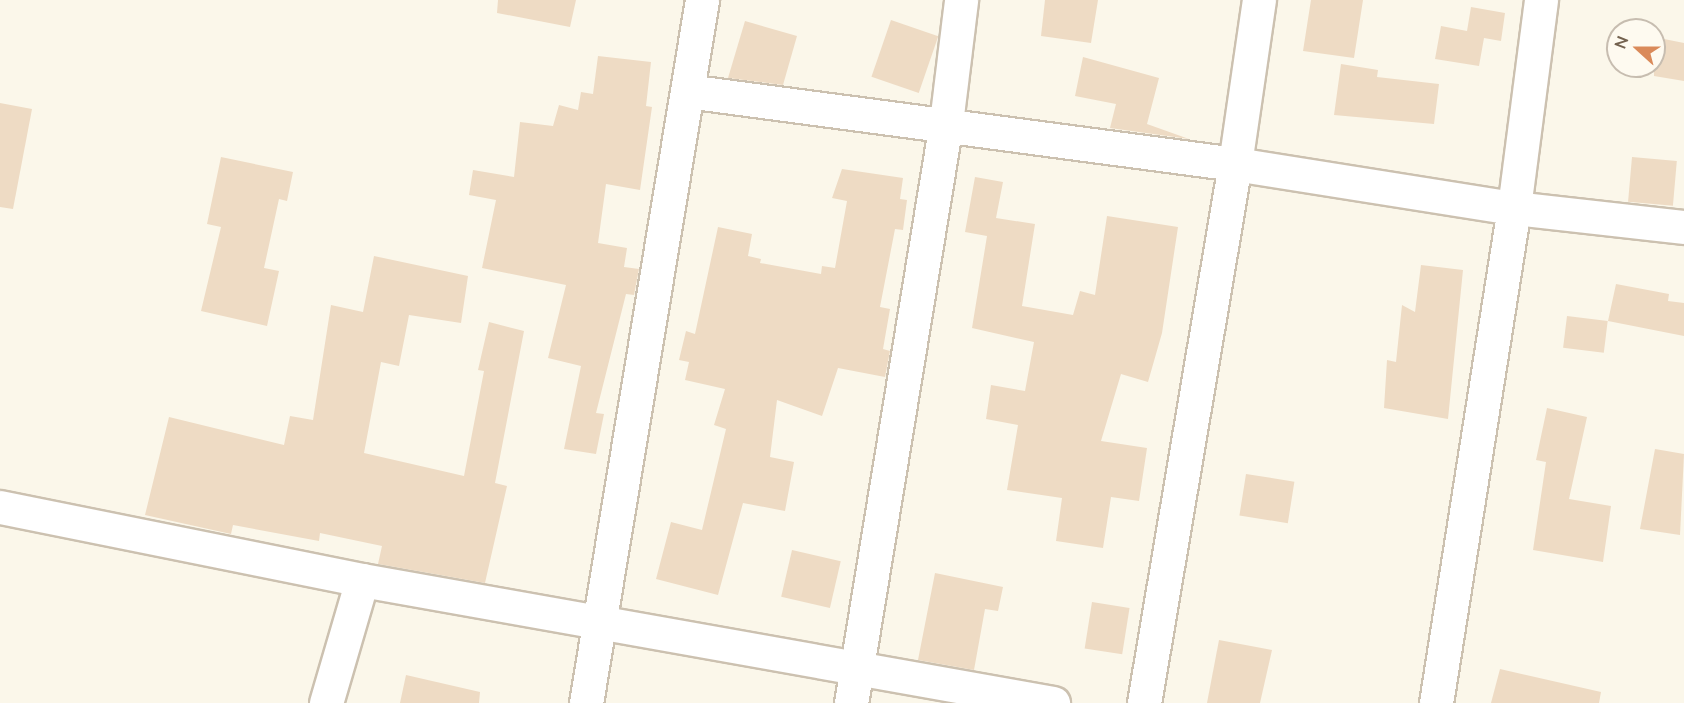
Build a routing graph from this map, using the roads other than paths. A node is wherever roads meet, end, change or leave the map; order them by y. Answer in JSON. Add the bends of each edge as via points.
{"nodes":[{"id":1,"x":702,"y":0,"type":"edge"},
{"id":2,"x":961,"y":0,"type":"edge"},
{"id":3,"x":1259,"y":0,"type":"edge"},
{"id":4,"x":1541,"y":0,"type":"edge"},
{"id":5,"x":687,"y":91,"type":"junction"},
{"id":6,"x":946,"y":123,"type":"junction"},
{"id":7,"x":1235,"y":164,"type":"junction"},
{"id":8,"x":1514,"y":208,"type":"junction"},
{"id":9,"x":1684,"y":227,"type":"edge"},
{"id":10,"x":0,"y":507,"type":"edge"},
{"id":11,"x":362,"y":580,"type":"junction"},
{"id":12,"x":601,"y":621,"type":"junction"},
{"id":13,"x":856,"y":666,"type":"junction"},
{"id":14,"x":326,"y":703,"type":"edge"},
{"id":15,"x":586,"y":703,"type":"edge"},
{"id":16,"x":851,"y":703,"type":"edge"},
{"id":17,"x":1053,"y":703,"type":"edge"},
{"id":18,"x":1144,"y":703,"type":"edge"},
{"id":19,"x":1436,"y":703,"type":"edge"}],
"edges":[{"from":1,"to":5,"type":"street"},
{"from":2,"to":6,"type":"street"},
{"from":3,"to":7,"type":"street"},
{"from":4,"to":8,"type":"street"},
{"from":5,"to":6,"type":"street"},
{"from":5,"to":12,"type":"street"},
{"from":6,"to":7,"type":"street"},
{"from":6,"to":13,"type":"street"},
{"from":7,"to":8,"type":"street"},
{"from":7,"to":18,"type":"street"},
{"from":8,"to":9,"type":"street"},
{"from":8,"to":19,"type":"street"},
{"from":10,"to":11,"type":"street"},
{"from":11,"to":12,"type":"street"},
{"from":11,"to":14,"type":"street"},
{"from":12,"to":13,"type":"street"},
{"from":12,"to":15,"type":"street"},
{"from":13,"to":16,"type":"street"},
{"from":13,"to":17,"type":"street"}]}
